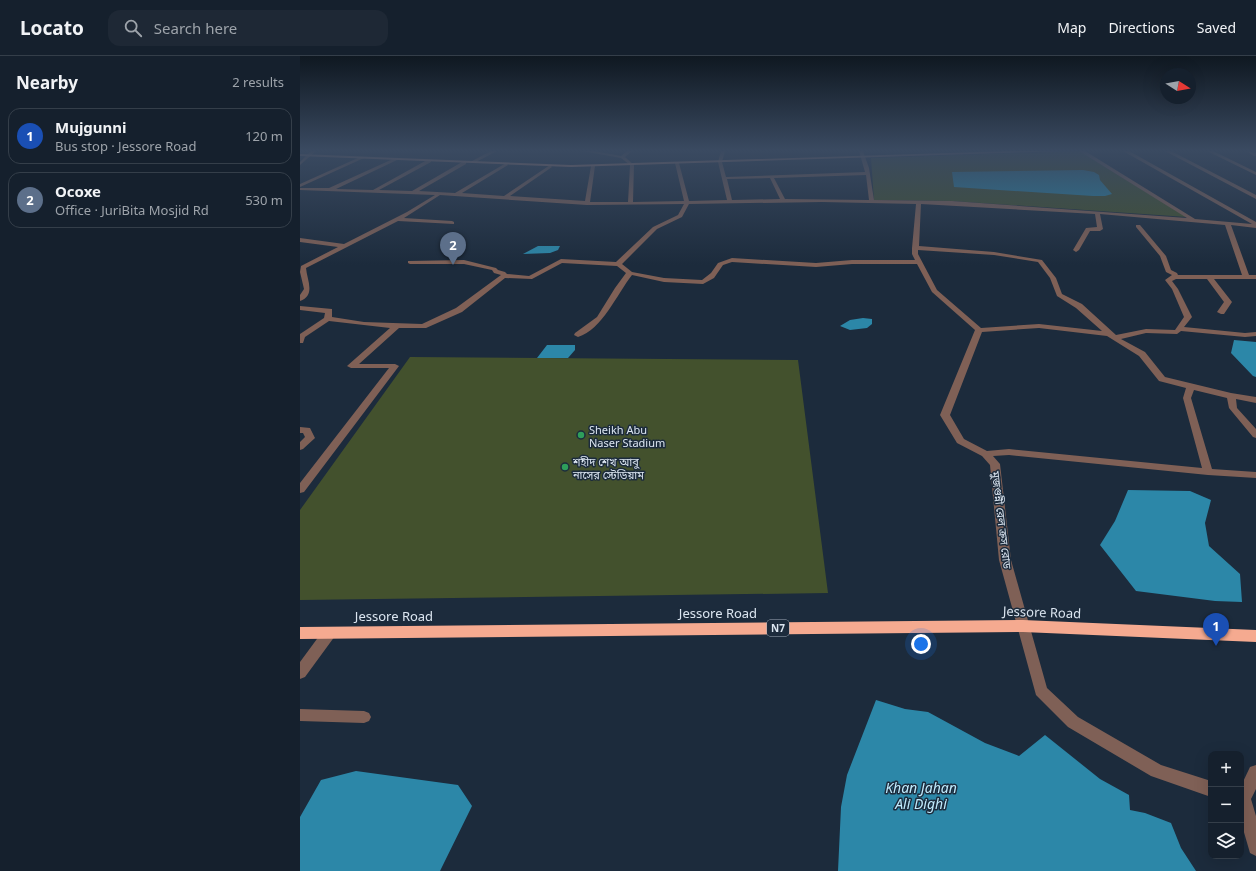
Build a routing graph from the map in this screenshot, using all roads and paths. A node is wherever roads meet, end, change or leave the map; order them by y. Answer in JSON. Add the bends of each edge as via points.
{"nodes":[{"id":1,"x":300,"y":189,"type":"edge"},
{"id":2,"x":377,"y":189,"type":"edge"},
{"id":3,"x":419,"y":189,"type":"edge"},
{"id":4,"x":465,"y":189,"type":"edge"},
{"id":5,"x":518,"y":189,"type":"edge"},
{"id":6,"x":589,"y":189,"type":"edge"},
{"id":7,"x":630,"y":189,"type":"edge"},
{"id":8,"x":683,"y":189,"type":"edge"},
{"id":9,"x":727,"y":189,"type":"edge"},
{"id":10,"x":778,"y":189,"type":"edge"},
{"id":11,"x":869,"y":189,"type":"edge"},
{"id":12,"x":1144,"y":189,"type":"edge"},
{"id":13,"x":1192,"y":189,"type":"edge"},
{"id":14,"x":1241,"y":189,"type":"edge"},
{"id":15,"x":329,"y":190,"type":"joint"},
{"id":16,"x":373,"y":191,"type":"junction"},
{"id":17,"x":414,"y":192,"type":"junction"},
{"id":18,"x":435,"y":193,"type":"junction"},
{"id":19,"x":457,"y":194,"type":"junction"},
{"id":20,"x":1256,"y":197,"type":"edge"},
{"id":21,"x":505,"y":198,"type":"junction"},
{"id":22,"x":783,"y":200,"type":"junction"},
{"id":23,"x":872,"y":201,"type":"junction"},
{"id":24,"x":730,"y":202,"type":"junction"},
{"id":25,"x":919,"y":202,"type":"junction"},
{"id":26,"x":587,"y":203,"type":"junction"},
{"id":27,"x":630,"y":204,"type":"junction"},
{"id":28,"x":687,"y":204,"type":"junction"},
{"id":29,"x":1097,"y":212,"type":"junction"},
{"id":30,"x":396,"y":219,"type":"junction"},
{"id":31,"x":1196,"y":220,"type":"junction"},
{"id":32,"x":452,"y":223,"type":"dead end"},
{"id":33,"x":1227,"y":223,"type":"junction"},
{"id":34,"x":1256,"y":225,"type":"edge"},
{"id":35,"x":1138,"y":226,"type":"dead end"},
{"id":36,"x":300,"y":240,"type":"edge"},
{"id":37,"x":345,"y":246,"type":"junction"},
{"id":38,"x":915,"y":248,"type":"junction"},
{"id":39,"x":1076,"y":250,"type":"dead end"},
{"id":40,"x":300,"y":261,"type":"edge"},
{"id":41,"x":310,"y":262,"type":"junction"},
{"id":42,"x":410,"y":262,"type":"dead end"},
{"id":43,"x":919,"y":262,"type":"junction"},
{"id":44,"x":618,"y":264,"type":"junction"},
{"id":45,"x":630,"y":273,"type":"junction"},
{"id":46,"x":504,"y":276,"type":"junction"},
{"id":47,"x":1208,"y":276,"type":"junction"},
{"id":48,"x":1175,"y":277,"type":"junction"},
{"id":49,"x":1246,"y":277,"type":"junction"},
{"id":50,"x":1256,"y":277,"type":"edge"},
{"id":51,"x":300,"y":299,"type":"edge"},
{"id":52,"x":300,"y":308,"type":"edge"},
{"id":53,"x":1221,"y":312,"type":"dead end"},
{"id":54,"x":328,"y":319,"type":"junction"},
{"id":55,"x":397,"y":326,"type":"junction"},
{"id":56,"x":1179,"y":329,"type":"junction"},
{"id":57,"x":979,"y":330,"type":"junction"},
{"id":58,"x":1256,"y":334,"type":"edge"},
{"id":59,"x":578,"y":335,"type":"dead end"},
{"id":60,"x":1112,"y":336,"type":"junction"},
{"id":61,"x":300,"y":341,"type":"edge"},
{"id":62,"x":1191,"y":387,"type":"junction"},
{"id":63,"x":1231,"y":396,"type":"junction"},
{"id":64,"x":1256,"y":400,"type":"edge"},
{"id":65,"x":300,"y":430,"type":"edge"},
{"id":66,"x":1256,"y":435,"type":"edge"},
{"id":67,"x":300,"y":447,"type":"edge"},
{"id":68,"x":984,"y":454,"type":"junction"},
{"id":69,"x":1208,"y":472,"type":"junction"},
{"id":70,"x":1256,"y":475,"type":"edge"},
{"id":71,"x":300,"y":490,"type":"edge"},
{"id":72,"x":1023,"y":626,"type":"junction"},
{"id":73,"x":330,"y":632,"type":"junction"},
{"id":74,"x":300,"y":633,"type":"edge"},
{"id":75,"x":1256,"y":636,"type":"edge"},
{"id":76,"x":300,"y":673,"type":"edge"},
{"id":77,"x":300,"y":715,"type":"edge"},
{"id":78,"x":364,"y":717,"type":"dead end"},
{"id":79,"x":1256,"y":772,"type":"edge"},
{"id":80,"x":1208,"y":787,"type":"edge"},
{"id":81,"x":1244,"y":795,"type":"edge"},
{"id":82,"x":1244,"y":806,"type":"edge"},
{"id":83,"x":1256,"y":847,"type":"edge"}],
"edges":[{"from":1,"to":15,"type":"street"},
{"from":2,"to":16,"type":"street"},
{"from":3,"to":17,"type":"street"},
{"from":4,"to":19,"type":"street"},
{"from":5,"to":21,"type":"street"},
{"from":6,"to":26,"type":"street"},
{"from":7,"to":27,"type":"street"},
{"from":8,"to":28,"type":"street"},
{"from":9,"to":24,"type":"street"},
{"from":10,"to":22,"type":"street"},
{"from":11,"to":23,"type":"street"},
{"from":12,"to":31,"type":"street"},
{"from":13,"to":34,"type":"street"},
{"from":14,"to":20,"type":"street"},
{"from":15,"to":16,"type":"street"},
{"from":16,"to":17,"type":"street"},
{"from":17,"to":18,"type":"street"},
{"from":18,"to":19,"type":"street"},
{"from":18,"to":30,"type":"street","via":[[438,195]]},
{"from":19,"to":21,"type":"street"},
{"from":21,"to":26,"type":"street"},
{"from":22,"to":23,"type":"street"},
{"from":22,"to":24,"type":"street"},
{"from":23,"to":25,"type":"street"},
{"from":24,"to":28,"type":"street"},
{"from":25,"to":29,"type":"street"},
{"from":25,"to":38,"type":"street"},
{"from":26,"to":27,"type":"street"},
{"from":27,"to":28,"type":"street"},
{"from":28,"to":44,"type":"street","via":[[680,216],[655,228]]},
{"from":29,"to":31,"type":"street"},
{"from":29,"to":39,"type":"street","via":[[1100,229],[1088,229]]},
{"from":30,"to":32,"type":"street"},
{"from":30,"to":37,"type":"street"},
{"from":31,"to":33,"type":"street"},
{"from":33,"to":34,"type":"street"},
{"from":33,"to":49,"type":"street"},
{"from":35,"to":48,"type":"street","via":[[1163,256],[1168,271],[1175,274]]},
{"from":36,"to":37,"type":"street"},
{"from":37,"to":41,"type":"street"},
{"from":38,"to":43,"type":"street"},
{"from":38,"to":60,"type":"street","via":[[984,252],[1040,261],[1053,278],[1059,295],[1079,306]]},
{"from":40,"to":41,"type":"street"},
{"from":41,"to":51,"type":"street","via":[[302,269],[308,290]]},
{"from":42,"to":46,"type":"street","via":[[464,262],[494,268]]},
{"from":43,"to":45,"type":"street","via":[[816,265],[732,260],[720,264],[714,276],[703,282],[664,280]]},
{"from":43,"to":57,"type":"street","via":[[934,291]]},
{"from":44,"to":45,"type":"street"},
{"from":44,"to":46,"type":"street","via":[[561,260],[530,278]]},
{"from":45,"to":59,"type":"street","via":[[600,318]]},
{"from":46,"to":55,"type":"street","via":[[459,310],[423,326]]},
{"from":47,"to":48,"type":"street"},
{"from":47,"to":49,"type":"street"},
{"from":47,"to":53,"type":"street","via":[[1228,302]]},
{"from":48,"to":56,"type":"street","via":[[1168,280],[1188,317]]},
{"from":49,"to":50,"type":"street"},
{"from":52,"to":54,"type":"street","via":[[329,312]]},
{"from":54,"to":55,"type":"street"},
{"from":54,"to":61,"type":"street","via":[[302,336]]},
{"from":55,"to":71,"type":"street","via":[[351,366],[395,366]]},
{"from":56,"to":58,"type":"street"},
{"from":56,"to":60,"type":"street","via":[[1176,332],[1146,331]]},
{"from":57,"to":60,"type":"street","via":[[1039,326]]},
{"from":57,"to":68,"type":"street","name":"মুজগুন্নী রেল ক্রস রোড","via":[[945,415],[960,441]]},
{"from":60,"to":62,"type":"street","via":[[1142,354],[1162,379]]},
{"from":62,"to":63,"type":"street"},
{"from":62,"to":69,"type":"street","via":[[1187,398]]},
{"from":63,"to":64,"type":"street"},
{"from":63,"to":66,"type":"street","via":[[1234,408]]},
{"from":65,"to":67,"type":"street","via":[[307,430],[310,438]]},
{"from":68,"to":69,"type":"street","via":[[1009,452]]},
{"from":68,"to":72,"type":"street","name":"মুজগুন্নী রেল ক্রস রোড","via":[[995,464],[1005,560]]},
{"from":69,"to":70,"type":"street"},
{"from":72,"to":73,"type":"highway","name":"Jessore Road","number":"N7"},
{"from":72,"to":75,"type":"highway","name":"Jessore Road","number":"N7"},
{"from":72,"to":80,"type":"street","name":"মুজগুন্নী রেল ক্রস রোড","via":[[1040,691],[1073,722],[1157,771]]},
{"from":73,"to":74,"type":"highway","name":"Jessore Road","number":"N7"},
{"from":73,"to":76,"type":"street"},
{"from":77,"to":78,"type":"street"},
{"from":79,"to":81,"type":"street"},
{"from":82,"to":83,"type":"street"}]}
